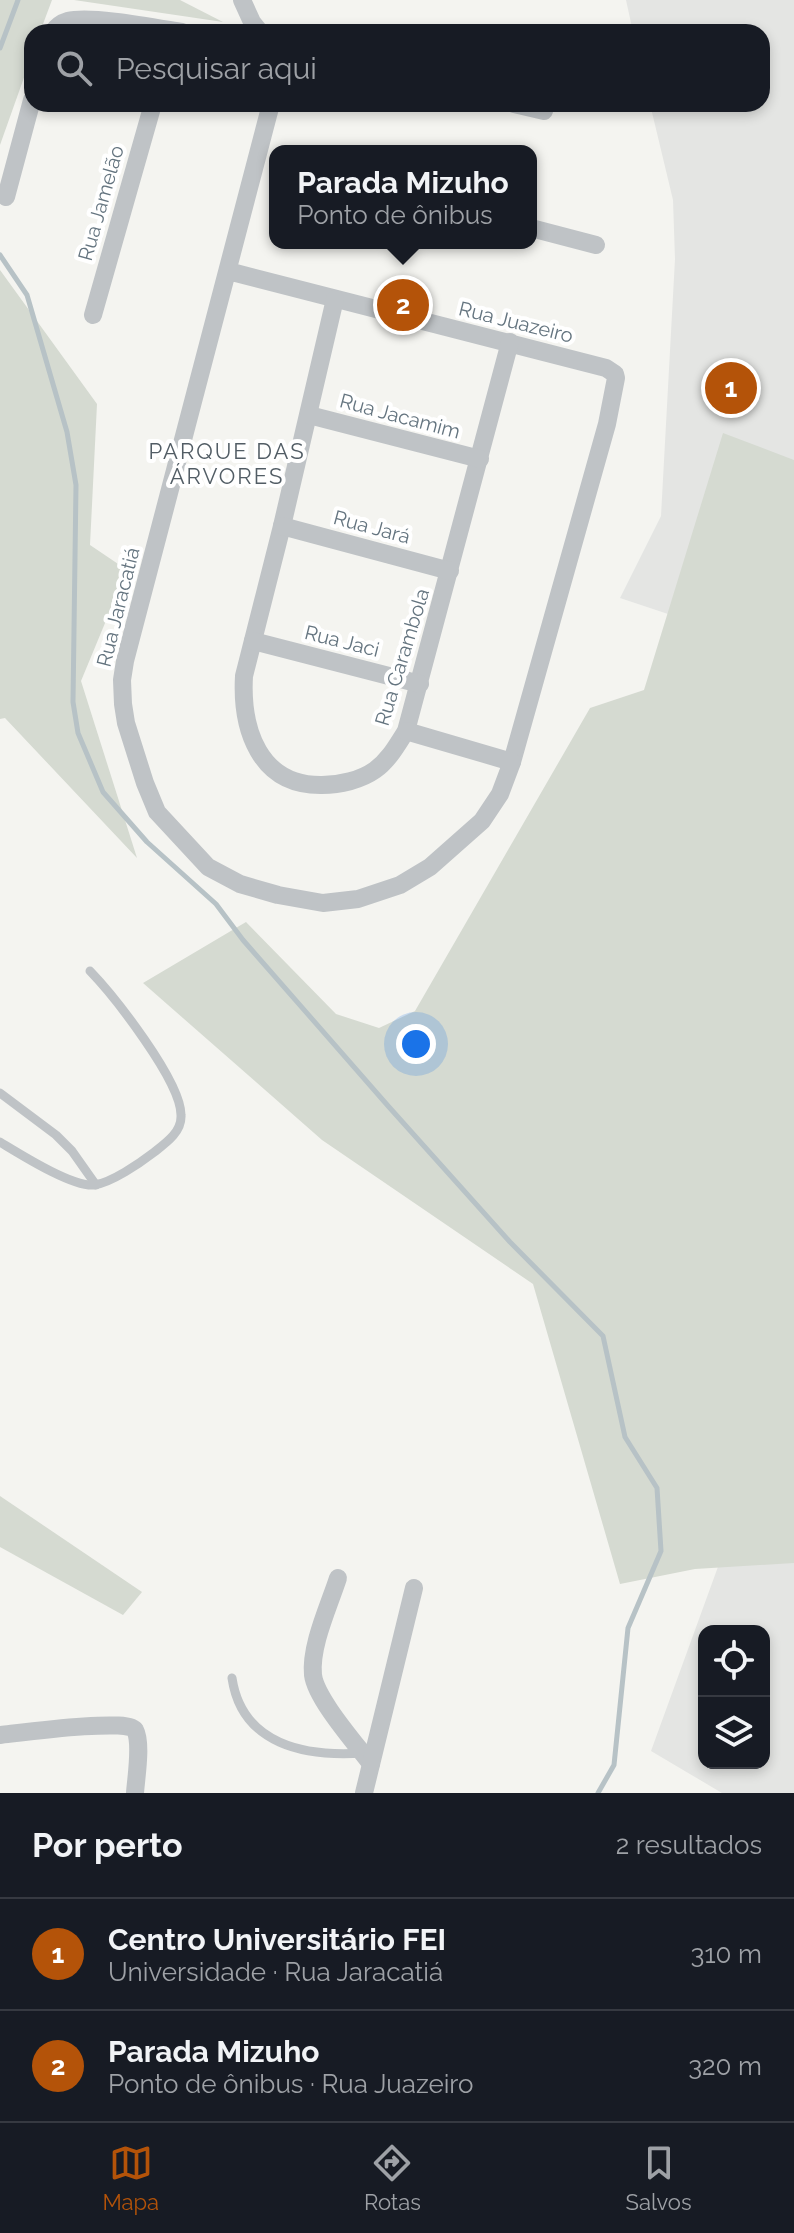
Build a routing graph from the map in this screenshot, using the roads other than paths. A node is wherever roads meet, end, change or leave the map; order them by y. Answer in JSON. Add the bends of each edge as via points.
{"nodes":[{"id":1,"x":242,"y":0,"type":"edge"},
{"id":2,"x":61,"y":24,"type":"edge"},
{"id":3,"x":121,"y":24,"type":"edge"},
{"id":4,"x":254,"y":24,"type":"edge"},
{"id":5,"x":29,"y":112,"type":"edge"},
{"id":6,"x":151,"y":112,"type":"edge"},
{"id":7,"x":270,"y":112,"type":"edge"},
{"id":8,"x":267,"y":160,"type":"edge"},
{"id":9,"x":6,"y":197,"type":"dead end"},
{"id":10,"x":537,"y":230,"type":"edge"},
{"id":11,"x":596,"y":245,"type":"dead end"},
{"id":12,"x":228,"y":271,"type":"junction"},
{"id":13,"x":335,"y":299,"type":"junction"},
{"id":14,"x":93,"y":315,"type":"dead end"},
{"id":15,"x":510,"y":342,"type":"junction"},
{"id":16,"x":611,"y":373,"type":"joint"},
{"id":17,"x":309,"y":415,"type":"junction"},
{"id":18,"x":480,"y":459,"type":"junction"},
{"id":19,"x":282,"y":526,"type":"junction"},
{"id":20,"x":450,"y":571,"type":"junction"},
{"id":21,"x":253,"y":641,"type":"junction"},
{"id":22,"x":420,"y":684,"type":"junction"},
{"id":23,"x":406,"y":731,"type":"junction"},
{"id":24,"x":512,"y":762,"type":"junction"},
{"id":25,"x":90,"y":971,"type":"dead end"},
{"id":26,"x":0,"y":1093,"type":"edge"},
{"id":27,"x":0,"y":1142,"type":"edge"},
{"id":28,"x":96,"y":1185,"type":"junction"},
{"id":29,"x":338,"y":1578,"type":"dead end"},
{"id":30,"x":414,"y":1588,"type":"dead end"},
{"id":31,"x":232,"y":1678,"type":"dead end"},
{"id":32,"x":0,"y":1735,"type":"edge"},
{"id":33,"x":367,"y":1758,"type":"junction"},
{"id":34,"x":135,"y":1793,"type":"edge"},
{"id":35,"x":364,"y":1793,"type":"edge"}],
"edges":[{"from":1,"to":4,"type":"street"},
{"from":2,"to":3,"type":"street"},
{"from":5,"to":9,"type":"street"},
{"from":6,"to":14,"type":"street","name":"Rua Jamelão"},
{"from":7,"to":8,"type":"street","name":"Rua Jaracatiá"},
{"from":8,"to":12,"type":"street","name":"Rua Jaracatiá"},
{"from":10,"to":11,"type":"street"},
{"from":12,"to":13,"type":"street","name":"Rua Juazeiro"},
{"from":12,"to":24,"type":"street","name":"Rua Jaracatiá","via":[[122,680],[126,723],[157,812],[208,867],[240,884],[323,903],[358,899],[400,885],[454,846],[482,821]]},
{"from":13,"to":15,"type":"street","name":"Rua Juazeiro"},
{"from":13,"to":17,"type":"street","name":"Rua Carambola"},
{"from":15,"to":16,"type":"street","name":"Rua Juazeiro"},
{"from":15,"to":18,"type":"street","name":"Rua Carambola"},
{"from":16,"to":24,"type":"street","name":"Rua Jaracatiá","via":[[607,424]]},
{"from":17,"to":18,"type":"street","name":"Rua Jacamim"},
{"from":17,"to":19,"type":"street","name":"Rua Carambola"},
{"from":18,"to":20,"type":"street","name":"Rua Carambola"},
{"from":19,"to":20,"type":"street","name":"Rua Jará"},
{"from":19,"to":21,"type":"street","name":"Rua Carambola"},
{"from":20,"to":22,"type":"street","name":"Rua Carambola"},
{"from":21,"to":22,"type":"street","name":"Rua Jaci"},
{"from":21,"to":23,"type":"street","name":"Rua Carambola","via":[[243,697],[250,735],[270,765],[292,781],[326,785],[358,778],[385,761]]},
{"from":22,"to":23,"type":"street","name":"Rua Carambola"},
{"from":23,"to":24,"type":"street"},
{"from":25,"to":28,"type":"lane","via":[[139,1032],[182,1113],[181,1124],[166,1143]]},
{"from":26,"to":28,"type":"lane","via":[[56,1135]]},
{"from":27,"to":28,"type":"lane","via":[[51,1170]]},
{"from":29,"to":33,"type":"street","via":[[316,1646],[313,1676],[321,1696]]},
{"from":30,"to":33,"type":"street"},
{"from":31,"to":33,"type":"lane","via":[[246,1718],[283,1745]]},
{"from":32,"to":34,"type":"street","via":[[131,1726],[138,1747]]},
{"from":33,"to":35,"type":"street"}]}
